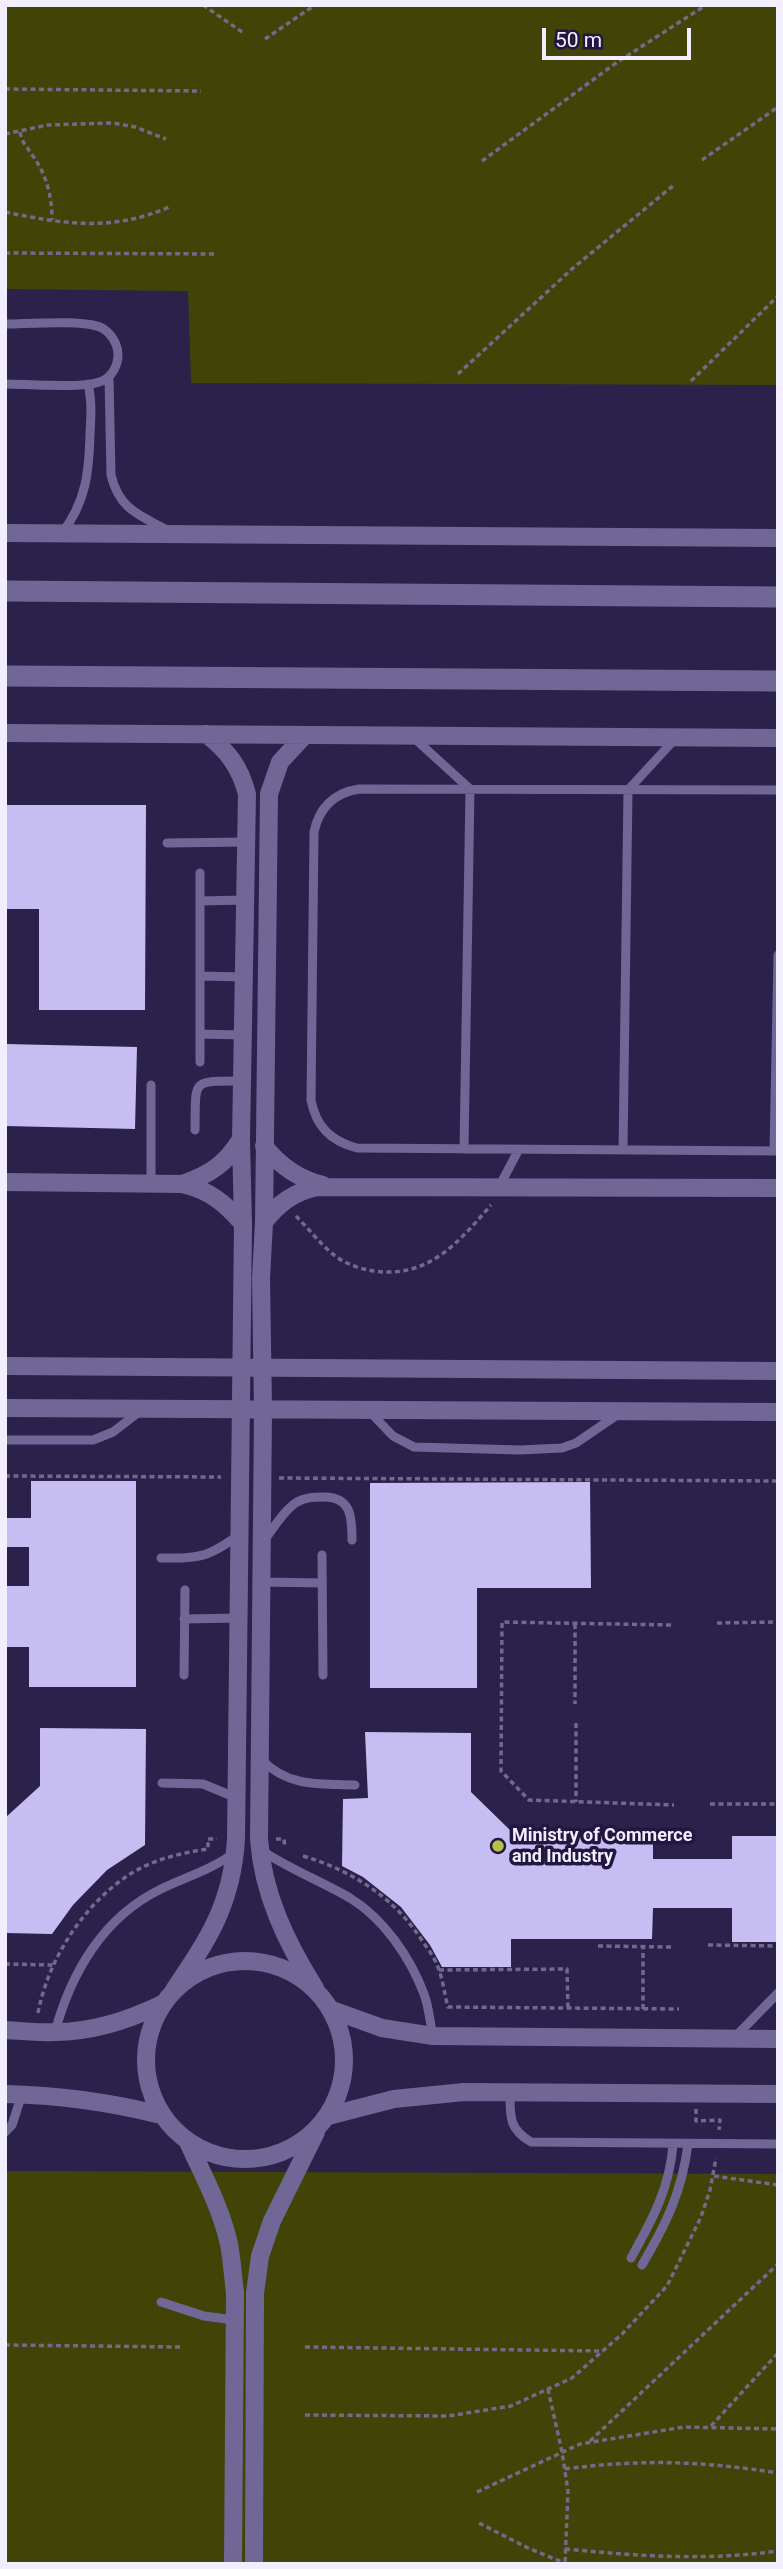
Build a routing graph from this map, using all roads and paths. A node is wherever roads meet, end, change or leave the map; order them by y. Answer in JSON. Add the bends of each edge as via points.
{"nodes":[{"id":1,"x":203,"y":5,"type":"edge"},
{"id":2,"x":315,"y":5,"type":"edge"},
{"id":3,"x":706,"y":5,"type":"edge"},
{"id":4,"x":245,"y":34,"type":"dead end"},
{"id":5,"x":265,"y":39,"type":"dead end"},
{"id":6,"x":5,"y":89,"type":"edge"},
{"id":7,"x":201,"y":91,"type":"dead end"},
{"id":8,"x":778,"y":107,"type":"edge"},
{"id":9,"x":20,"y":132,"type":"junction"},
{"id":10,"x":5,"y":134,"type":"edge"},
{"id":11,"x":166,"y":139,"type":"dead end"},
{"id":12,"x":702,"y":160,"type":"dead end"},
{"id":13,"x":482,"y":161,"type":"dead end"},
{"id":14,"x":674,"y":185,"type":"dead end"},
{"id":15,"x":169,"y":207,"type":"dead end"},
{"id":16,"x":5,"y":212,"type":"edge"},
{"id":17,"x":52,"y":220,"type":"junction"},
{"id":18,"x":5,"y":253,"type":"edge"},
{"id":19,"x":215,"y":254,"type":"dead end"},
{"id":20,"x":778,"y":296,"type":"edge"},
{"id":21,"x":5,"y":324,"type":"edge"},
{"id":22,"x":458,"y":374,"type":"dead end"},
{"id":23,"x":108,"y":377,"type":"junction"},
{"id":24,"x":691,"y":382,"type":"dead end"},
{"id":25,"x":5,"y":384,"type":"edge"},
{"id":26,"x":88,"y":384,"type":"junction"},
{"id":27,"x":5,"y":533,"type":"edge"},
{"id":28,"x":61,"y":533,"type":"junction"},
{"id":29,"x":175,"y":534,"type":"junction"},
{"id":30,"x":778,"y":538,"type":"edge"},
{"id":31,"x":5,"y":592,"type":"edge"},
{"id":32,"x":778,"y":597,"type":"edge"},
{"id":33,"x":5,"y":676,"type":"edge"},
{"id":34,"x":778,"y":681,"type":"edge"},
{"id":35,"x":5,"y":733,"type":"edge"},
{"id":36,"x":205,"y":734,"type":"junction"},
{"id":37,"x":304,"y":736,"type":"junction"},
{"id":38,"x":412,"y":737,"type":"junction"},
{"id":39,"x":676,"y":738,"type":"junction"},
{"id":40,"x":778,"y":738,"type":"edge"},
{"id":41,"x":470,"y":789,"type":"junction"},
{"id":42,"x":628,"y":790,"type":"junction"},
{"id":43,"x":778,"y":790,"type":"edge"},
{"id":44,"x":246,"y":842,"type":"junction"},
{"id":45,"x":167,"y":843,"type":"dead end"},
{"id":46,"x":200,"y":873,"type":"dead end"},
{"id":47,"x":245,"y":900,"type":"junction"},
{"id":48,"x":200,"y":901,"type":"junction"},
{"id":49,"x":778,"y":954,"type":"edge"},
{"id":50,"x":200,"y":976,"type":"junction"},
{"id":51,"x":244,"y":977,"type":"junction"},
{"id":52,"x":200,"y":1034,"type":"junction"},
{"id":53,"x":243,"y":1035,"type":"junction"},
{"id":54,"x":200,"y":1062,"type":"dead end"},
{"id":55,"x":242,"y":1081,"type":"junction"},
{"id":56,"x":151,"y":1085,"type":"dead end"},
{"id":57,"x":195,"y":1130,"type":"dead end"},
{"id":58,"x":241,"y":1139,"type":"junction"},
{"id":59,"x":264,"y":1146,"type":"junction"},
{"id":60,"x":464,"y":1149,"type":"junction"},
{"id":61,"x":519,"y":1149,"type":"junction"},
{"id":62,"x":623,"y":1150,"type":"junction"},
{"id":63,"x":776,"y":1151,"type":"edge"},
{"id":64,"x":5,"y":1182,"type":"edge"},
{"id":65,"x":151,"y":1183,"type":"junction"},
{"id":66,"x":182,"y":1184,"type":"junction"},
{"id":67,"x":330,"y":1187,"type":"junction"},
{"id":68,"x":502,"y":1187,"type":"junction"},
{"id":69,"x":778,"y":1188,"type":"edge"},
{"id":70,"x":282,"y":1202,"type":"junction"},
{"id":71,"x":264,"y":1222,"type":"junction"},
{"id":72,"x":243,"y":1223,"type":"junction"},
{"id":73,"x":5,"y":1366,"type":"edge"},
{"id":74,"x":241,"y":1368,"type":"junction"},
{"id":75,"x":262,"y":1368,"type":"junction"},
{"id":76,"x":778,"y":1371,"type":"edge"},
{"id":77,"x":5,"y":1408,"type":"edge"},
{"id":78,"x":142,"y":1409,"type":"junction"},
{"id":79,"x":241,"y":1410,"type":"junction"},
{"id":80,"x":263,"y":1410,"type":"junction"},
{"id":81,"x":369,"y":1411,"type":"junction"},
{"id":82,"x":622,"y":1412,"type":"junction"},
{"id":83,"x":778,"y":1412,"type":"edge"},
{"id":84,"x":5,"y":1440,"type":"edge"},
{"id":85,"x":5,"y":1476,"type":"edge"},
{"id":86,"x":241,"y":1476,"type":"junction"},
{"id":87,"x":262,"y":1478,"type":"junction"},
{"id":88,"x":778,"y":1481,"type":"edge"},
{"id":89,"x":241,"y":1534,"type":"junction"},
{"id":90,"x":352,"y":1540,"type":"dead end"},
{"id":91,"x":261,"y":1544,"type":"junction"},
{"id":92,"x":322,"y":1555,"type":"dead end"},
{"id":93,"x":161,"y":1558,"type":"dead end"},
{"id":94,"x":261,"y":1581,"type":"junction"},
{"id":95,"x":322,"y":1583,"type":"junction"},
{"id":96,"x":185,"y":1590,"type":"dead end"},
{"id":97,"x":239,"y":1618,"type":"junction"},
{"id":98,"x":184,"y":1619,"type":"junction"},
{"id":99,"x":778,"y":1622,"type":"edge"},
{"id":100,"x":575,"y":1623,"type":"junction"},
{"id":101,"x":717,"y":1623,"type":"dead end"},
{"id":102,"x":671,"y":1625,"type":"dead end"},
{"id":103,"x":184,"y":1675,"type":"dead end"},
{"id":104,"x":323,"y":1675,"type":"dead end"},
{"id":105,"x":575,"y":1704,"type":"dead end"},
{"id":106,"x":576,"y":1723,"type":"dead end"},
{"id":107,"x":259,"y":1758,"type":"junction"},
{"id":108,"x":162,"y":1783,"type":"dead end"},
{"id":109,"x":355,"y":1785,"type":"dead end"},
{"id":110,"x":237,"y":1798,"type":"junction"},
{"id":111,"x":576,"y":1802,"type":"junction"},
{"id":112,"x":710,"y":1804,"type":"dead end"},
{"id":113,"x":778,"y":1804,"type":"edge"},
{"id":114,"x":674,"y":1805,"type":"dead end"},
{"id":115,"x":260,"y":1849,"type":"junction"},
{"id":116,"x":235,"y":1852,"type":"junction"},
{"id":117,"x":708,"y":1945,"type":"dead end"},
{"id":118,"x":598,"y":1946,"type":"dead end"},
{"id":119,"x":643,"y":1946,"type":"junction"},
{"id":120,"x":778,"y":1946,"type":"edge"},
{"id":121,"x":671,"y":1947,"type":"dead end"},
{"id":122,"x":5,"y":1964,"type":"edge"},
{"id":123,"x":53,"y":1965,"type":"dead end"},
{"id":124,"x":439,"y":1970,"type":"dead end"},
{"id":125,"x":314,"y":1988,"type":"junction"},
{"id":126,"x":778,"y":1993,"type":"edge"},
{"id":127,"x":168,"y":1997,"type":"junction"},
{"id":128,"x":464,"y":2007,"type":"dead end"},
{"id":129,"x":568,"y":2009,"type":"junction"},
{"id":130,"x":643,"y":2009,"type":"junction"},
{"id":131,"x":679,"y":2009,"type":"dead end"},
{"id":132,"x":332,"y":2010,"type":"junction"},
{"id":133,"x":5,"y":2031,"type":"edge"},
{"id":134,"x":55,"y":2032,"type":"junction"},
{"id":135,"x":433,"y":2036,"type":"junction"},
{"id":136,"x":734,"y":2039,"type":"junction"},
{"id":137,"x":778,"y":2039,"type":"edge"},
{"id":138,"x":510,"y":2093,"type":"junction"},
{"id":139,"x":695,"y":2093,"type":"junction"},
{"id":140,"x":13,"y":2094,"type":"edge"},
{"id":141,"x":778,"y":2094,"type":"edge"},
{"id":142,"x":162,"y":2115,"type":"junction"},
{"id":143,"x":323,"y":2123,"type":"junction"},
{"id":144,"x":5,"y":2132,"type":"edge"},
{"id":145,"x":188,"y":2142,"type":"junction"},
{"id":146,"x":673,"y":2144,"type":"junction"},
{"id":147,"x":688,"y":2144,"type":"junction"},
{"id":148,"x":718,"y":2144,"type":"junction"},
{"id":149,"x":778,"y":2144,"type":"edge"},
{"id":150,"x":713,"y":2176,"type":"junction"},
{"id":151,"x":778,"y":2185,"type":"edge"},
{"id":152,"x":631,"y":2258,"type":"dead end"},
{"id":153,"x":778,"y":2264,"type":"edge"},
{"id":154,"x":642,"y":2265,"type":"dead end"},
{"id":155,"x":161,"y":2302,"type":"dead end"},
{"id":156,"x":234,"y":2320,"type":"junction"},
{"id":157,"x":5,"y":2345,"type":"edge"},
{"id":158,"x":181,"y":2347,"type":"dead end"},
{"id":159,"x":305,"y":2347,"type":"dead end"},
{"id":160,"x":603,"y":2351,"type":"junction"},
{"id":161,"x":778,"y":2353,"type":"edge"},
{"id":162,"x":548,"y":2389,"type":"junction"},
{"id":163,"x":305,"y":2415,"type":"dead end"},
{"id":164,"x":710,"y":2427,"type":"junction"},
{"id":165,"x":778,"y":2429,"type":"edge"},
{"id":166,"x":588,"y":2443,"type":"junction"},
{"id":167,"x":562,"y":2452,"type":"junction"},
{"id":168,"x":565,"y":2469,"type":"junction"},
{"id":169,"x":778,"y":2473,"type":"edge"},
{"id":170,"x":477,"y":2492,"type":"dead end"},
{"id":171,"x":479,"y":2523,"type":"dead end"},
{"id":172,"x":565,"y":2549,"type":"junction"},
{"id":173,"x":778,"y":2551,"type":"edge"},
{"id":174,"x":566,"y":2563,"type":"edge"},
{"id":175,"x":233,"y":2564,"type":"edge"},
{"id":176,"x":254,"y":2564,"type":"edge"}],
"edges":[{"from":1,"to":4,"type":"path"},
{"from":2,"to":5,"type":"path"},
{"from":3,"to":13,"type":"path","via":[[616,63]]},
{"from":6,"to":7,"type":"path"},
{"from":8,"to":12,"type":"path"},
{"from":9,"to":10,"type":"path"},
{"from":9,"to":11,"type":"path","via":[[48,125],[113,123]]},
{"from":9,"to":17,"type":"path","via":[[22,143],[46,178]]},
{"from":14,"to":22,"type":"path","via":[[573,268]]},
{"from":15,"to":17,"type":"path","via":[[99,225]]},
{"from":16,"to":17,"type":"path"},
{"from":18,"to":19,"type":"path"},
{"from":20,"to":24,"type":"path"},
{"from":21,"to":23,"type":"lane","via":[[102,328],[113,339],[118,355]]},
{"from":23,"to":26,"type":"lane"},
{"from":23,"to":29,"type":"lane","via":[[114,486],[134,513]]},
{"from":25,"to":26,"type":"lane"},
{"from":26,"to":28,"type":"lane","via":[[88,475],[76,512]]},
{"from":27,"to":28,"type":"street"},
{"from":28,"to":29,"type":"street"},
{"from":29,"to":30,"type":"street"},
{"from":31,"to":32,"type":"main road"},
{"from":33,"to":34,"type":"main road"},
{"from":35,"to":36,"type":"street"},
{"from":36,"to":37,"type":"street"},
{"from":36,"to":44,"type":"street","via":[[221,745],[242,776],[247,794]]},
{"from":37,"to":38,"type":"street"},
{"from":37,"to":59,"type":"street","via":[[280,762],[268,794]]},
{"from":38,"to":39,"type":"street"},
{"from":38,"to":41,"type":"lane"},
{"from":39,"to":40,"type":"street"},
{"from":39,"to":42,"type":"lane"},
{"from":41,"to":42,"type":"lane"},
{"from":41,"to":60,"type":"lane"},
{"from":41,"to":60,"type":"lane","via":[[349,790],[326,805],[314,832],[310,1100],[318,1122],[334,1140],[356,1148]]},
{"from":42,"to":43,"type":"lane"},
{"from":42,"to":62,"type":"lane"},
{"from":44,"to":45,"type":"lane"},
{"from":44,"to":47,"type":"street"},
{"from":46,"to":48,"type":"lane"},
{"from":47,"to":48,"type":"lane"},
{"from":47,"to":51,"type":"street"},
{"from":48,"to":50,"type":"lane"},
{"from":49,"to":63,"type":"lane"},
{"from":50,"to":51,"type":"lane"},
{"from":50,"to":52,"type":"lane"},
{"from":51,"to":53,"type":"street"},
{"from":52,"to":53,"type":"lane"},
{"from":52,"to":54,"type":"lane"},
{"from":53,"to":55,"type":"street"},
{"from":55,"to":57,"type":"lane","via":[[199,1085]]},
{"from":55,"to":58,"type":"street"},
{"from":56,"to":65,"type":"lane"},
{"from":58,"to":66,"type":"street","via":[[217,1168]]},
{"from":58,"to":72,"type":"street"},
{"from":59,"to":67,"type":"street","via":[[286,1169]]},
{"from":59,"to":71,"type":"street"},
{"from":60,"to":61,"type":"lane"},
{"from":61,"to":62,"type":"lane"},
{"from":61,"to":68,"type":"lane"},
{"from":62,"to":63,"type":"lane"},
{"from":64,"to":65,"type":"street"},
{"from":65,"to":66,"type":"street"},
{"from":66,"to":72,"type":"street","via":[[216,1196]]},
{"from":67,"to":68,"type":"street"},
{"from":67,"to":70,"type":"street","via":[[305,1190]]},
{"from":68,"to":69,"type":"street"},
{"from":68,"to":70,"type":"path","via":[[450,1250],[426,1265],[397,1272],[365,1269],[334,1255]]},
{"from":70,"to":71,"type":"street"},
{"from":71,"to":75,"type":"street"},
{"from":72,"to":74,"type":"street"},
{"from":73,"to":74,"type":"street"},
{"from":74,"to":75,"type":"street"},
{"from":74,"to":79,"type":"street"},
{"from":75,"to":76,"type":"street"},
{"from":75,"to":80,"type":"street"},
{"from":77,"to":78,"type":"street"},
{"from":78,"to":79,"type":"street"},
{"from":78,"to":84,"type":"lane","via":[[113,1432],[93,1440]]},
{"from":79,"to":80,"type":"street"},
{"from":79,"to":86,"type":"street"},
{"from":80,"to":81,"type":"street"},
{"from":80,"to":87,"type":"street"},
{"from":81,"to":82,"type":"street"},
{"from":81,"to":82,"type":"lane","via":[[393,1436],[414,1447],[520,1450],[576,1443]]},
{"from":82,"to":83,"type":"street"},
{"from":85,"to":86,"type":"path"},
{"from":86,"to":89,"type":"street"},
{"from":87,"to":88,"type":"path"},
{"from":87,"to":91,"type":"street"},
{"from":89,"to":93,"type":"lane","via":[[203,1556]]},
{"from":89,"to":97,"type":"street"},
{"from":90,"to":91,"type":"lane","via":[[348,1508],[340,1500],[320,1497],[291,1507]]},
{"from":91,"to":94,"type":"street"},
{"from":92,"to":95,"type":"lane"},
{"from":94,"to":95,"type":"lane"},
{"from":94,"to":107,"type":"street"},
{"from":95,"to":104,"type":"lane"},
{"from":96,"to":98,"type":"lane"},
{"from":97,"to":98,"type":"lane"},
{"from":97,"to":110,"type":"street"},
{"from":98,"to":103,"type":"lane"},
{"from":99,"to":101,"type":"path"},
{"from":100,"to":102,"type":"path"},
{"from":100,"to":105,"type":"path"},
{"from":100,"to":111,"type":"path","via":[[502,1622],[501,1771],[529,1800]]},
{"from":106,"to":111,"type":"path"},
{"from":107,"to":109,"type":"lane","via":[[277,1774],[301,1784]]},
{"from":107,"to":115,"type":"street"},
{"from":108,"to":110,"type":"lane","via":[[203,1784]]},
{"from":110,"to":116,"type":"street"},
{"from":111,"to":114,"type":"path"},
{"from":112,"to":113,"type":"path"},
{"from":115,"to":125,"type":"street","via":[[277,1917]]},
{"from":115,"to":135,"type":"lane","via":[[352,1900],[383,1927],[408,1959],[425,1996]]},
{"from":116,"to":127,"type":"street","via":[[231,1881],[211,1934]]},
{"from":116,"to":134,"type":"lane","via":[[134,1905],[111,1925],[75,1975]]},
{"from":117,"to":120,"type":"path"},
{"from":118,"to":119,"type":"path"},
{"from":119,"to":121,"type":"path"},
{"from":119,"to":130,"type":"path"},
{"from":122,"to":123,"type":"path"},
{"from":124,"to":129,"type":"path","via":[[567,1969]]},
{"from":125,"to":127,"type":"street","via":[[269,1963],[244,1960],[194,1974]]},
{"from":125,"to":132,"type":"street"},
{"from":126,"to":136,"type":"lane"},
{"from":127,"to":134,"type":"street","via":[[120,2022]]},
{"from":127,"to":142,"type":"street","via":[[150,2031],[145,2059],[149,2088]]},
{"from":128,"to":129,"type":"path"},
{"from":129,"to":130,"type":"path"},
{"from":130,"to":131,"type":"path"},
{"from":132,"to":135,"type":"street","via":[[382,2028]]},
{"from":132,"to":143,"type":"street","via":[[343,2036],[346,2064],[341,2091]]},
{"from":133,"to":134,"type":"street"},
{"from":135,"to":136,"type":"street"},
{"from":136,"to":137,"type":"street"},
{"from":138,"to":139,"type":"street"},
{"from":138,"to":143,"type":"street","via":[[394,2099]]},
{"from":138,"to":146,"type":"lane","via":[[511,2123],[531,2142]]},
{"from":139,"to":141,"type":"street"},
{"from":139,"to":148,"type":"path","via":[[696,2121],[720,2120]]},
{"from":140,"to":142,"type":"street","via":[[100,2101]]},
{"from":140,"to":144,"type":"lane","via":[[12,2125]]},
{"from":142,"to":145,"type":"street"},
{"from":143,"to":145,"type":"street","via":[[295,2147],[269,2157],[241,2160]]},
{"from":143,"to":176,"type":"street","via":[[272,2221],[260,2256],[255,2293]]},
{"from":145,"to":156,"type":"street","via":[[229,2243]]},
{"from":146,"to":147,"type":"lane"},
{"from":146,"to":152,"type":"lane","via":[[662,2201]]},
{"from":147,"to":148,"type":"lane"},
{"from":147,"to":154,"type":"lane","via":[[674,2206]]},
{"from":148,"to":149,"type":"lane"},
{"from":148,"to":150,"type":"path"},
{"from":150,"to":151,"type":"path"},
{"from":150,"to":160,"type":"path","via":[[701,2217],[667,2286]]},
{"from":153,"to":166,"type":"path"},
{"from":155,"to":156,"type":"lane"},
{"from":156,"to":175,"type":"street"},
{"from":157,"to":158,"type":"path"},
{"from":159,"to":160,"type":"path"},
{"from":160,"to":162,"type":"path","via":[[572,2378]]},
{"from":161,"to":164,"type":"path"},
{"from":162,"to":163,"type":"path","via":[[511,2406],[448,2416]]},
{"from":162,"to":167,"type":"path"},
{"from":164,"to":165,"type":"path"},
{"from":164,"to":166,"type":"path"},
{"from":166,"to":167,"type":"path"},
{"from":167,"to":168,"type":"path"},
{"from":167,"to":170,"type":"path"},
{"from":168,"to":169,"type":"path","via":[[660,2461]]},
{"from":168,"to":172,"type":"path"},
{"from":171,"to":174,"type":"path"},
{"from":172,"to":173,"type":"path","via":[[665,2558]]},
{"from":172,"to":174,"type":"path"}]}
